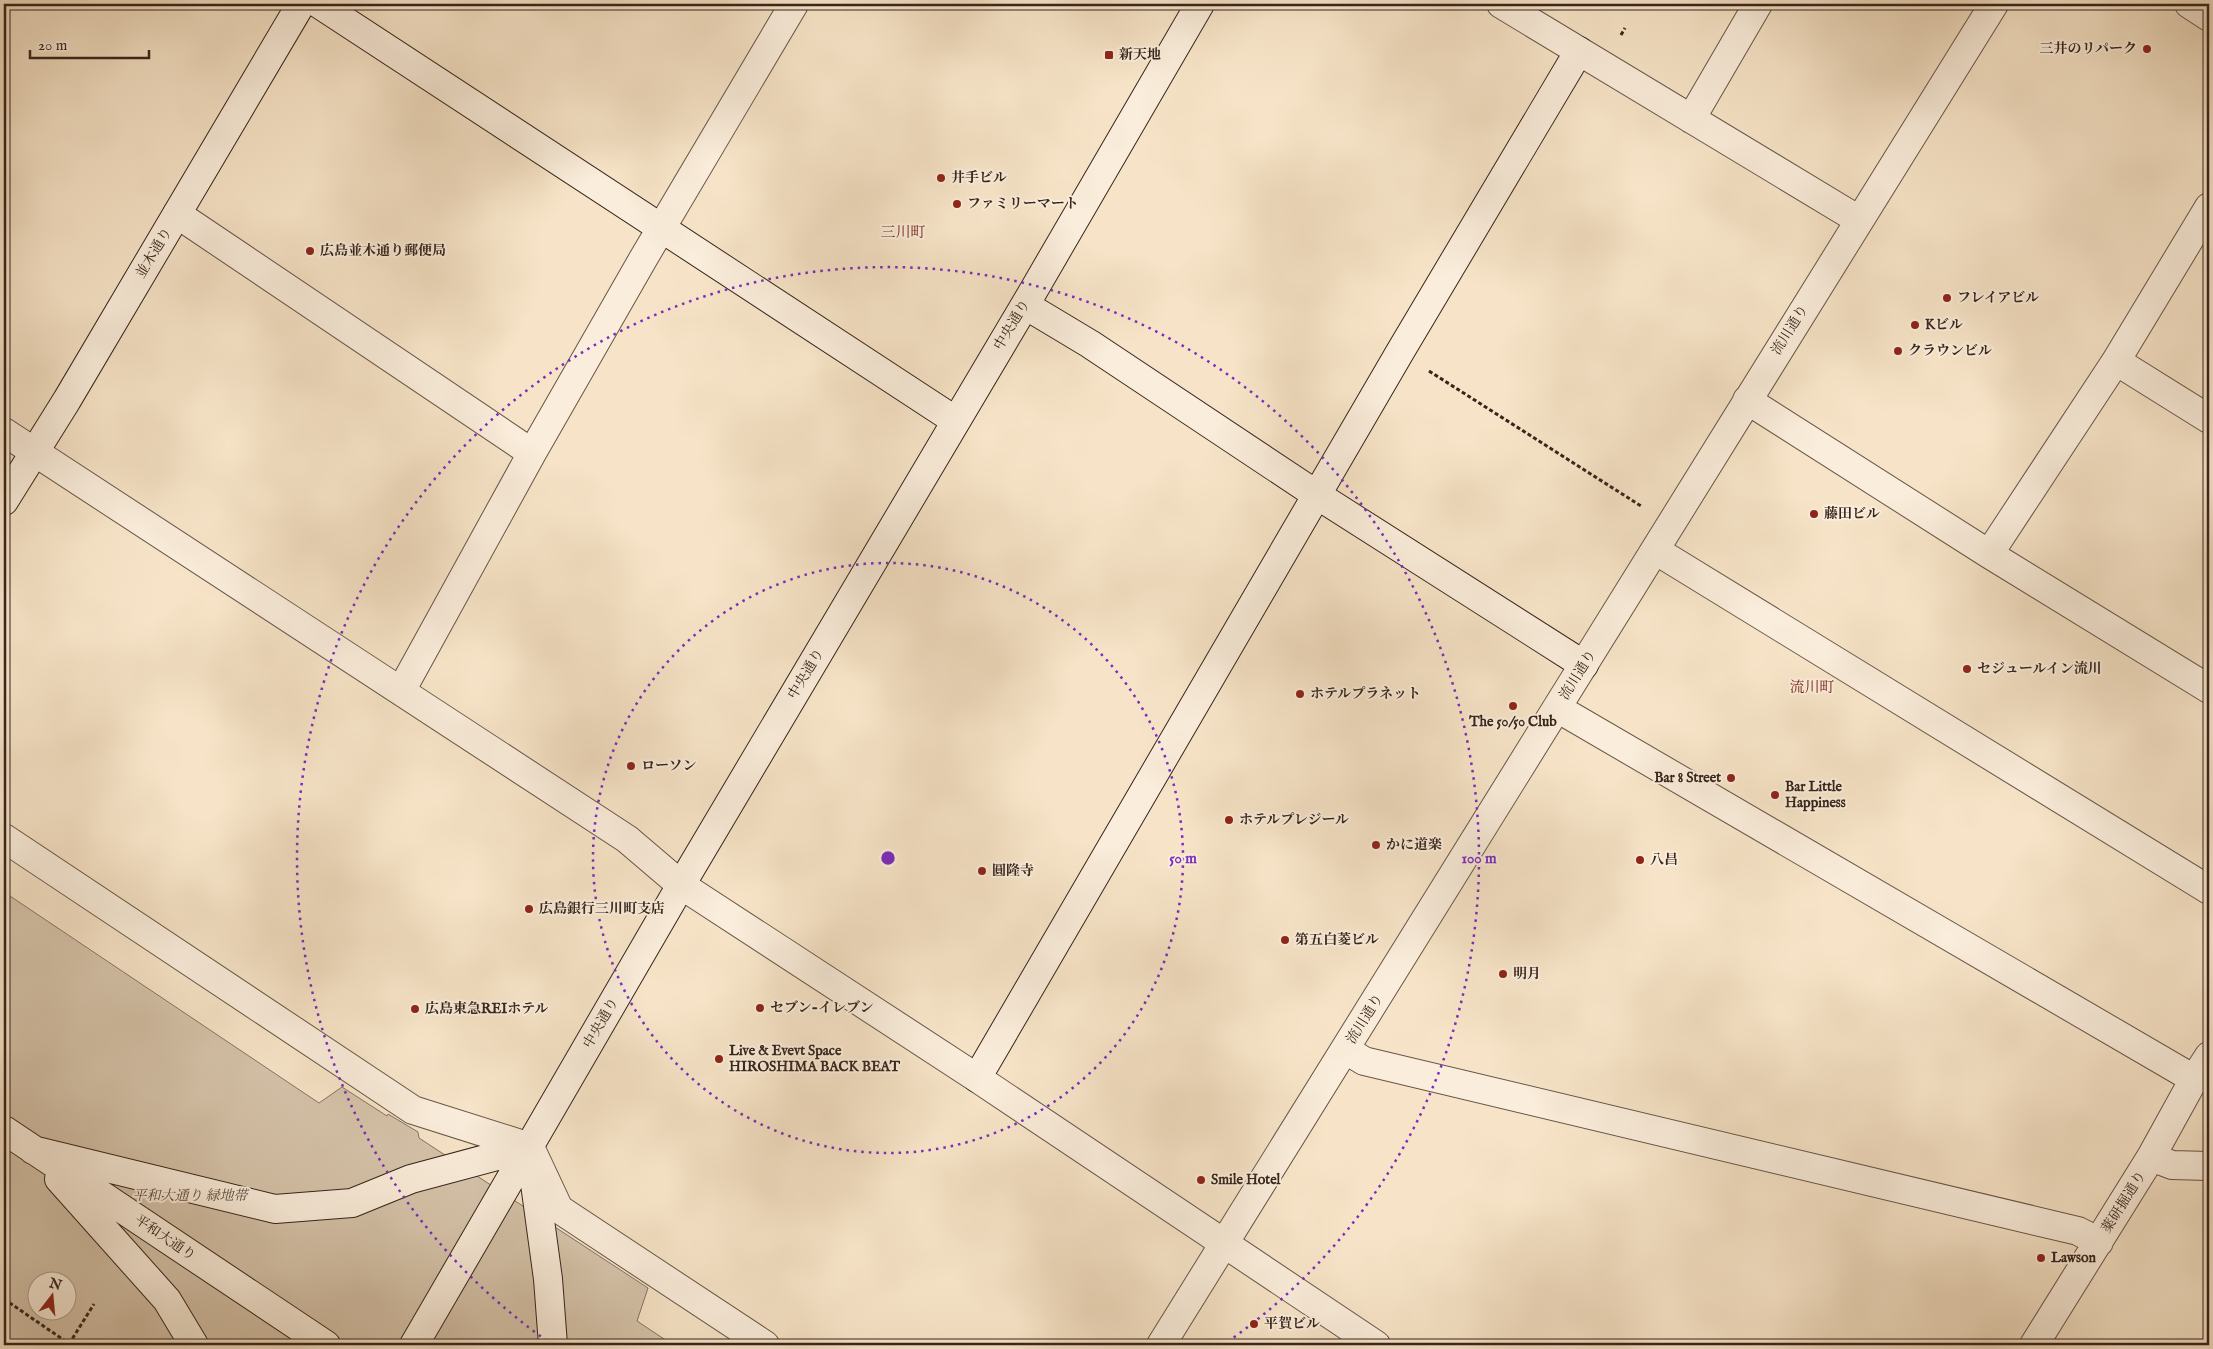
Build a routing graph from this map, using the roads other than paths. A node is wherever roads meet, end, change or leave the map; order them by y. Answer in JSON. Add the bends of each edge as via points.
{"nodes":[{"id":1,"x":301,"y":4,"type":"edge"},
{"id":2,"x":319,"y":4,"type":"edge"},
{"id":3,"x":794,"y":4,"type":"edge"},
{"id":4,"x":1200,"y":4,"type":"edge"},
{"id":5,"x":1758,"y":4,"type":"edge"},
{"id":6,"x":1994,"y":4,"type":"edge"},
{"id":7,"x":2189,"y":4,"type":"edge"},
{"id":8,"x":1518,"y":8,"type":"edge"},
{"id":9,"x":2209,"y":17,"type":"edge"},
{"id":10,"x":1579,"y":51,"type":"junction"},
{"id":11,"x":1691,"y":119,"type":"junction"},
{"id":12,"x":2209,"y":207,"type":"edge"},
{"id":13,"x":177,"y":214,"type":"junction"},
{"id":14,"x":1859,"y":220,"type":"junction"},
{"id":15,"x":662,"y":229,"type":"junction"},
{"id":16,"x":1025,"y":305,"type":"junction"},
{"id":17,"x":2116,"y":361,"type":"junction"},
{"id":18,"x":1747,"y":400,"type":"junction"},
{"id":19,"x":2209,"y":419,"type":"edge"},
{"id":20,"x":956,"y":421,"type":"junction"},
{"id":21,"x":4,"y":432,"type":"edge"},
{"id":22,"x":33,"y":452,"type":"junction"},
{"id":23,"x":532,"y":453,"type":"junction"},
{"id":24,"x":1317,"y":495,"type":"junction"},
{"id":25,"x":4,"y":501,"type":"edge"},
{"id":26,"x":1655,"y":550,"type":"junction"},
{"id":27,"x":1989,"y":554,"type":"junction"},
{"id":28,"x":1584,"y":665,"type":"junction"},
{"id":29,"x":2209,"y":689,"type":"edge"},
{"id":30,"x":401,"y":691,"type":"junction"},
{"id":31,"x":1557,"y":708,"type":"junction"},
{"id":32,"x":4,"y":838,"type":"edge"},
{"id":33,"x":681,"y":885,"type":"junction"},
{"id":34,"x":2209,"y":890,"type":"edge"},
{"id":35,"x":1346,"y":1050,"type":"junction"},
{"id":36,"x":2209,"y":1056,"type":"edge"},
{"id":37,"x":977,"y":1078,"type":"junction"},
{"id":38,"x":2194,"y":1079,"type":"junction"},
{"id":39,"x":4,"y":1130,"type":"edge"},
{"id":40,"x":530,"y":1147,"type":"junction"},
{"id":41,"x":33,"y":1150,"type":"junction"},
{"id":42,"x":2152,"y":1157,"type":"junction"},
{"id":43,"x":2209,"y":1166,"type":"edge"},
{"id":44,"x":2099,"y":1242,"type":"junction"},
{"id":45,"x":1224,"y":1243,"type":"junction"},
{"id":46,"x":194,"y":1345,"type":"edge"},
{"id":47,"x":326,"y":1345,"type":"edge"},
{"id":48,"x":414,"y":1345,"type":"edge"},
{"id":49,"x":553,"y":1345,"type":"edge"},
{"id":50,"x":765,"y":1345,"type":"edge"},
{"id":51,"x":1162,"y":1345,"type":"edge"},
{"id":52,"x":1376,"y":1345,"type":"edge"},
{"id":53,"x":2034,"y":1345,"type":"edge"}],
"edges":[{"from":1,"to":13,"type":"street","name":"並木通り"},
{"from":2,"to":15,"type":"street"},
{"from":3,"to":15,"type":"street"},
{"from":4,"to":16,"type":"street","name":"中央通り"},
{"from":5,"to":11,"type":"street"},
{"from":6,"to":14,"type":"street","name":"流川通り"},
{"from":7,"to":9,"type":"street"},
{"from":8,"to":10,"type":"street"},
{"from":10,"to":11,"type":"street"},
{"from":10,"to":24,"type":"street"},
{"from":11,"to":14,"type":"street"},
{"from":12,"to":17,"type":"street"},
{"from":13,"to":22,"type":"street","name":"並木通り"},
{"from":13,"to":23,"type":"street"},
{"from":14,"to":18,"type":"street","name":"流川通り"},
{"from":15,"to":20,"type":"street"},
{"from":15,"to":23,"type":"street"},
{"from":16,"to":20,"type":"street","name":"中央通り"},
{"from":16,"to":24,"type":"street","via":[[1090,344]]},
{"from":17,"to":19,"type":"street"},
{"from":17,"to":27,"type":"street"},
{"from":18,"to":26,"type":"street","name":"流川通り"},
{"from":18,"to":27,"type":"street"},
{"from":20,"to":33,"type":"street","name":"中央通り"},
{"from":21,"to":22,"type":"street"},
{"from":22,"to":25,"type":"street","name":"並木通り"},
{"from":22,"to":30,"type":"street"},
{"from":23,"to":30,"type":"street"},
{"from":24,"to":28,"type":"street"},
{"from":24,"to":37,"type":"street"},
{"from":26,"to":28,"type":"street","name":"流川通り"},
{"from":26,"to":34,"type":"street"},
{"from":27,"to":29,"type":"street"},
{"from":28,"to":31,"type":"street","name":"流川通り"},
{"from":30,"to":33,"type":"street","via":[[628,838]]},
{"from":31,"to":35,"type":"street","name":"流川通り"},
{"from":31,"to":38,"type":"street"},
{"from":32,"to":40,"type":"street","via":[[413,1110]]},
{"from":33,"to":37,"type":"street"},
{"from":33,"to":40,"type":"street","name":"中央通り"},
{"from":35,"to":44,"type":"street","via":[[1364,1061],[2078,1230]]},
{"from":35,"to":45,"type":"street","name":"流川通り"},
{"from":36,"to":38,"type":"street","name":"薬研掘通り"},
{"from":37,"to":45,"type":"street"},
{"from":38,"to":42,"type":"street","name":"薬研掘通り"},
{"from":39,"to":41,"type":"street","name":"平和大通り"},
{"from":40,"to":41,"type":"street","via":[[411,1179],[352,1203],[275,1209]]},
{"from":40,"to":48,"type":"street","name":"中央通り"},
{"from":40,"to":49,"type":"street","via":[[548,1278]]},
{"from":40,"to":50,"type":"street","via":[[559,1209]]},
{"from":41,"to":46,"type":"street","via":[[167,1300]]},
{"from":41,"to":47,"type":"street","name":"平和大通り"},
{"from":42,"to":43,"type":"street","via":[[2172,1165]]},
{"from":42,"to":44,"type":"street","name":"薬研掘通り"},
{"from":44,"to":53,"type":"street","name":"薬研掘通り"},
{"from":45,"to":51,"type":"street","name":"流川通り"},
{"from":45,"to":52,"type":"street"}]}
